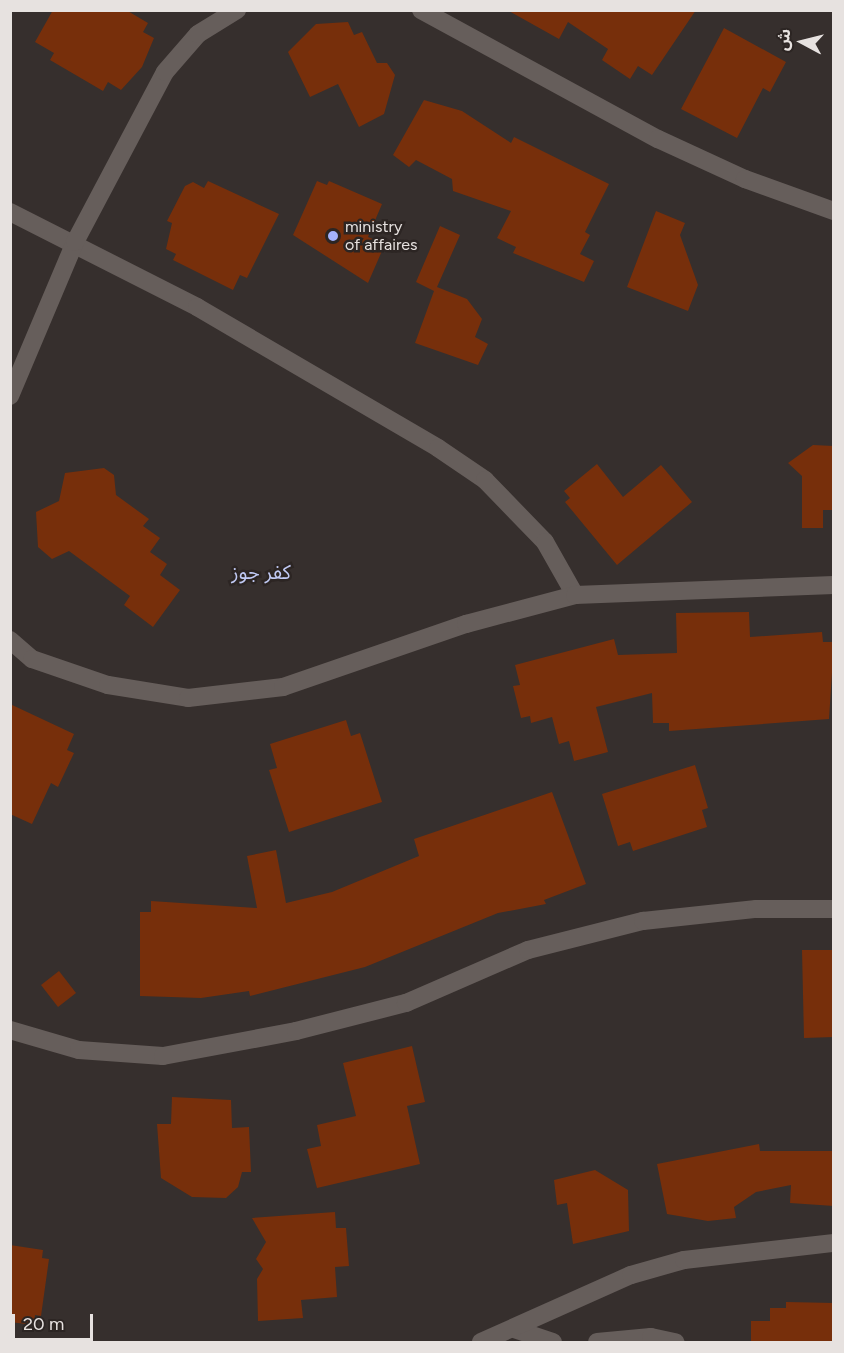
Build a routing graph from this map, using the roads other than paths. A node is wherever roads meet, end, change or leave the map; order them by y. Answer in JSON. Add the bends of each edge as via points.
{"nodes":[{"id":1,"x":237,"y":10,"type":"edge"},
{"id":2,"x":421,"y":10,"type":"edge"},
{"id":3,"x":834,"y":211,"type":"edge"},
{"id":4,"x":10,"y":212,"type":"edge"},
{"id":5,"x":75,"y":242,"type":"junction"},
{"id":6,"x":10,"y":396,"type":"edge"},
{"id":7,"x":834,"y":585,"type":"edge"},
{"id":8,"x":575,"y":595,"type":"junction"},
{"id":9,"x":10,"y":640,"type":"edge"},
{"id":10,"x":834,"y":909,"type":"edge"},
{"id":11,"x":10,"y":1030,"type":"edge"},
{"id":12,"x":834,"y":1243,"type":"edge"},
{"id":13,"x":514,"y":1329,"type":"junction"},
{"id":14,"x":481,"y":1342,"type":"edge"},
{"id":15,"x":553,"y":1342,"type":"edge"},
{"id":16,"x":597,"y":1342,"type":"edge"},
{"id":17,"x":675,"y":1342,"type":"edge"}],
"edges":[{"from":1,"to":5,"type":"street","via":[[198,34],[165,72]]},
{"from":2,"to":3,"type":"street","via":[[658,139],[745,180]]},
{"from":4,"to":5,"type":"street"},
{"from":5,"to":6,"type":"street"},
{"from":5,"to":8,"type":"street","via":[[197,307],[485,480],[545,542]]},
{"from":7,"to":8,"type":"street"},
{"from":8,"to":9,"type":"street","via":[[466,624],[283,687],[188,698],[108,685],[32,659]]},
{"from":10,"to":11,"type":"street","via":[[756,909],[643,921],[528,950],[406,1003],[296,1031],[163,1056],[79,1050]]},
{"from":12,"to":13,"type":"street","via":[[673,1263],[631,1275]]},
{"from":13,"to":14,"type":"street"},
{"from":13,"to":15,"type":"street"},
{"from":16,"to":17,"type":"street","via":[[651,1337]]}]}
